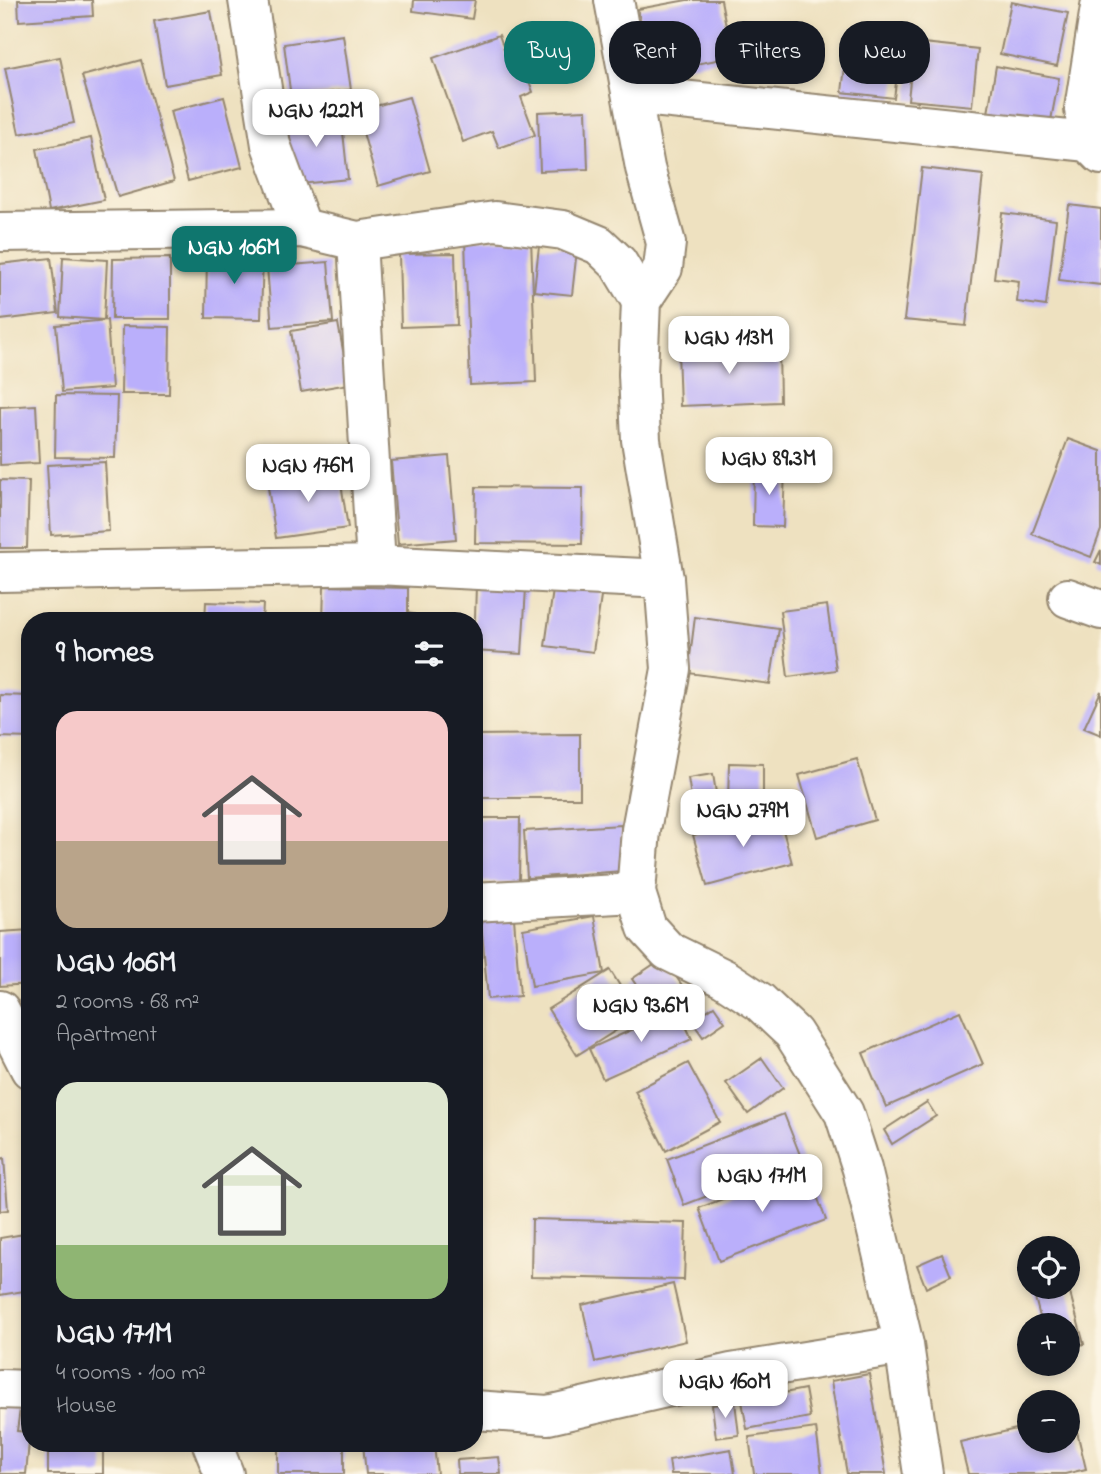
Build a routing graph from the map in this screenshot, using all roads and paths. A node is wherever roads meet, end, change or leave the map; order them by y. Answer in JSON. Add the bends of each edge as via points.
{"nodes":[{"id":1,"x":247,"y":0,"type":"edge"},
{"id":2,"x":614,"y":0,"type":"edge"},
{"id":3,"x":1101,"y":1,"type":"edge"},
{"id":4,"x":633,"y":94,"type":"junction"},
{"id":5,"x":1094,"y":149,"type":"edge"},
{"id":6,"x":302,"y":228,"type":"junction"},
{"id":7,"x":0,"y":232,"type":"edge"},
{"id":8,"x":357,"y":241,"type":"junction"},
{"id":9,"x":641,"y":301,"type":"junction"},
{"id":10,"x":376,"y":565,"type":"junction"},
{"id":11,"x":0,"y":572,"type":"edge"},
{"id":12,"x":664,"y":579,"type":"junction"},
{"id":13,"x":636,"y":893,"type":"junction"},
{"id":14,"x":483,"y":902,"type":"edge"},
{"id":15,"x":0,"y":1010,"type":"edge"},
{"id":16,"x":21,"y":1051,"type":"edge"},
{"id":17,"x":904,"y":1345,"type":"junction"},
{"id":18,"x":0,"y":1389,"type":"edge"},
{"id":19,"x":21,"y":1390,"type":"edge"},
{"id":20,"x":483,"y":1411,"type":"edge"},
{"id":21,"x":215,"y":1452,"type":"edge"},
{"id":22,"x":224,"y":1474,"type":"edge"},
{"id":23,"x":923,"y":1474,"type":"edge"}],
"edges":[{"from":1,"to":6,"type":"street","via":[[271,145]]},
{"from":2,"to":4,"type":"street"},
{"from":3,"to":5,"type":"street","via":[[1084,108]]},
{"from":4,"to":5,"type":"street"},
{"from":4,"to":9,"type":"street","via":[[645,168],[666,243],[663,268]]},
{"from":6,"to":7,"type":"street"},
{"from":6,"to":8,"type":"street"},
{"from":8,"to":9,"type":"street","via":[[495,221],[563,230],[599,245],[618,263]]},
{"from":8,"to":10,"type":"street"},
{"from":9,"to":12,"type":"street","via":[[641,440]]},
{"from":10,"to":11,"type":"street"},
{"from":10,"to":12,"type":"street"},
{"from":12,"to":13,"type":"street","via":[[671,670],[641,830]]},
{"from":13,"to":14,"type":"street"},
{"from":13,"to":17,"type":"street","via":[[647,928],[668,951],[760,1002],[793,1033],[820,1072],[844,1113],[862,1170]]},
{"from":15,"to":16,"type":"street"},
{"from":17,"to":20,"type":"street","via":[[731,1373],[548,1415]]},
{"from":17,"to":23,"type":"street"},
{"from":18,"to":19,"type":"street"},
{"from":21,"to":22,"type":"street"}]}
